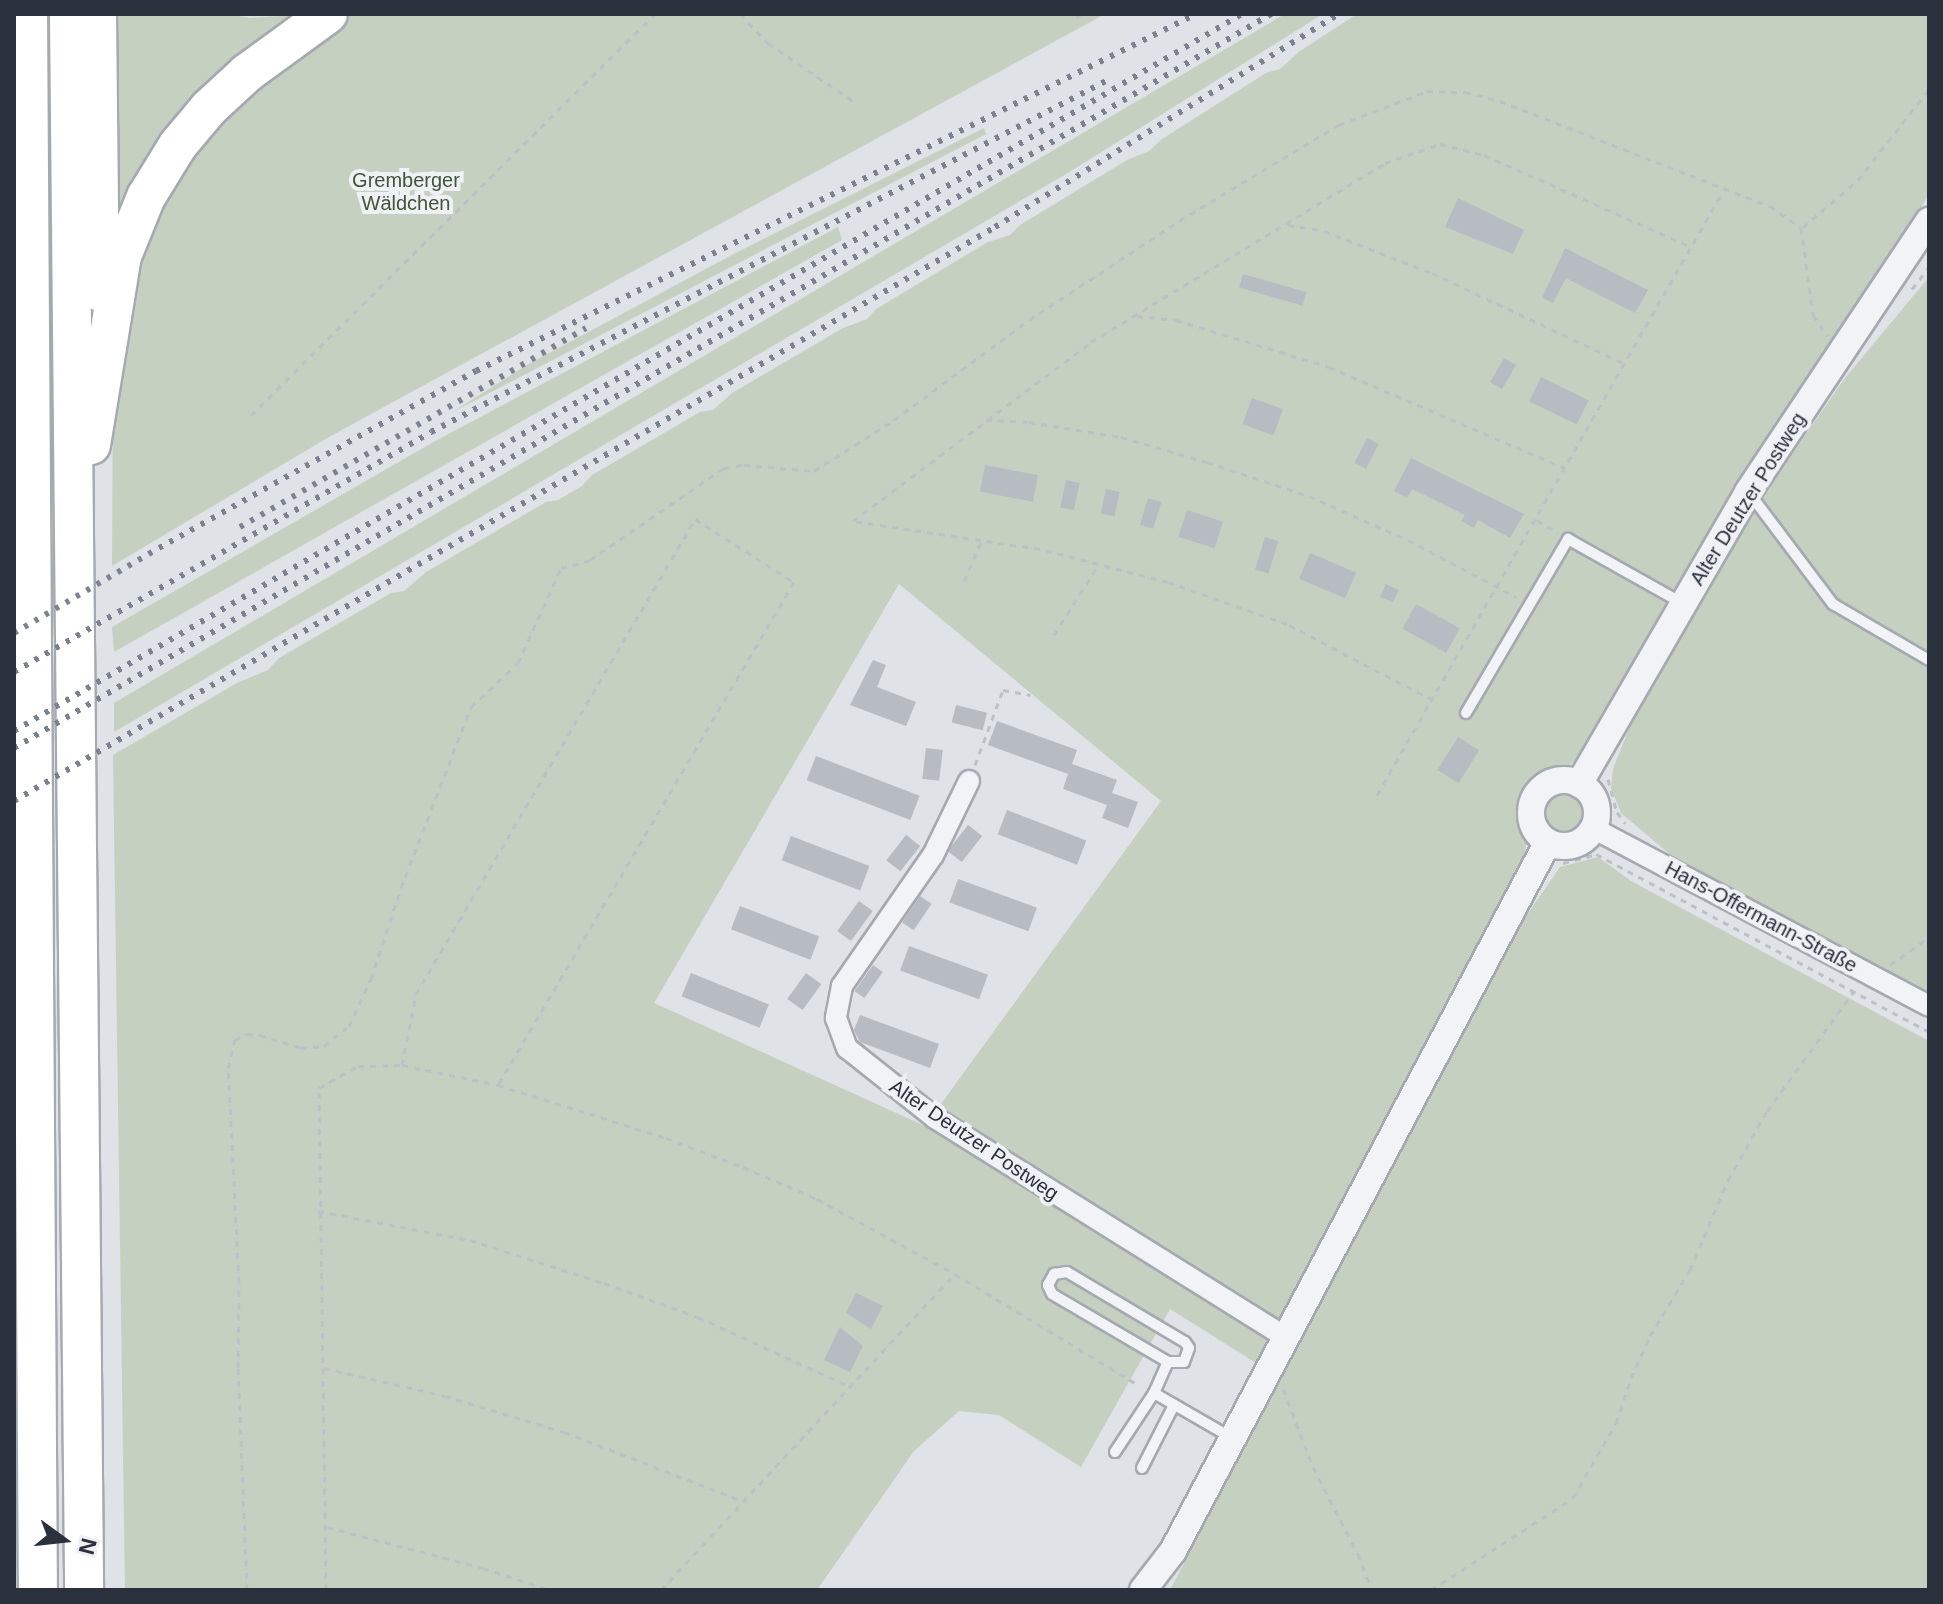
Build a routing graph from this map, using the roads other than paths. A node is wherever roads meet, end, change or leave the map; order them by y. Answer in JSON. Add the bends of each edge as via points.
{"nodes":[{"id":1,"x":28,"y":14,"type":"edge"},
{"id":2,"x":69,"y":14,"type":"edge"},
{"id":3,"x":97,"y":14,"type":"edge"},
{"id":4,"x":328,"y":14,"type":"edge"},
{"id":5,"x":14,"y":112,"type":"edge"},
{"id":6,"x":1929,"y":221,"type":"edge"},
{"id":7,"x":31,"y":295,"type":"junction"},
{"id":8,"x":101,"y":383,"type":"junction"},
{"id":9,"x":1748,"y":492,"type":"junction"},
{"id":10,"x":74,"y":563,"type":"junction"},
{"id":11,"x":1683,"y":604,"type":"junction"},
{"id":12,"x":1929,"y":660,"type":"edge"},
{"id":13,"x":1466,"y":713,"type":"dead end"},
{"id":14,"x":969,"y":781,"type":"road end"},
{"id":15,"x":1579,"y":784,"type":"junction"},
{"id":16,"x":1593,"y":828,"type":"junction"},
{"id":17,"x":1548,"y":842,"type":"junction"},
{"id":18,"x":1929,"y":1006,"type":"edge"},
{"id":19,"x":1285,"y":1337,"type":"junction"},
{"id":20,"x":1168,"y":1362,"type":"junction"},
{"id":21,"x":1154,"y":1393,"type":"junction"},
{"id":22,"x":1174,"y":1405,"type":"junction"},
{"id":23,"x":1232,"y":1438,"type":"junction"},
{"id":24,"x":1115,"y":1452,"type":"dead end"},
{"id":25,"x":1142,"y":1468,"type":"dead end"},
{"id":26,"x":38,"y":1590,"type":"edge"},
{"id":27,"x":84,"y":1590,"type":"edge"},
{"id":28,"x":1143,"y":1590,"type":"edge"}],
"edges":[{"from":1,"to":7,"type":"highway"},
{"from":2,"to":10,"type":"highway"},
{"from":3,"to":8,"type":"highway"},
{"from":4,"to":8,"type":"highway","via":[[209,108],[146,197],[122,256]]},
{"from":5,"to":7,"type":"highway"},
{"from":6,"to":9,"type":"street","name":"Alter Deutzer Postweg"},
{"from":7,"to":26,"type":"highway","via":[[28,509]]},
{"from":8,"to":10,"type":"highway"},
{"from":9,"to":11,"type":"street","name":"Alter Deutzer Postweg"},
{"from":9,"to":12,"type":"lane","via":[[1833,604]]},
{"from":10,"to":27,"type":"highway"},
{"from":11,"to":13,"type":"lane","via":[[1568,539]]},
{"from":11,"to":15,"type":"street","name":"Alter Deutzer Postweg"},
{"from":14,"to":19,"type":"street","name":"Alter Deutzer Postweg","via":[[933,855],[842,986],[836,1018],[847,1048],[935,1118]]},
{"from":15,"to":16,"type":"street","via":[[1595,803]]},
{"from":15,"to":17,"type":"street","via":[[1554,781],[1535,798],[1532,823]]},
{"from":16,"to":17,"type":"street","via":[[1574,844]]},
{"from":16,"to":18,"type":"street","name":"Hans-Offermann-Straße"},
{"from":17,"to":19,"type":"street"},
{"from":19,"to":23,"type":"street"},
{"from":20,"to":20,"type":"lane","via":[[1052,1294],[1048,1285],[1054,1274],[1067,1272],[1185,1342],[1189,1348],[1184,1362]]},
{"from":20,"to":21,"type":"lane"},
{"from":21,"to":22,"type":"lane"},
{"from":21,"to":24,"type":"lane"},
{"from":22,"to":23,"type":"lane"},
{"from":22,"to":25,"type":"lane"},
{"from":23,"to":28,"type":"street","via":[[1173,1551]]}]}
